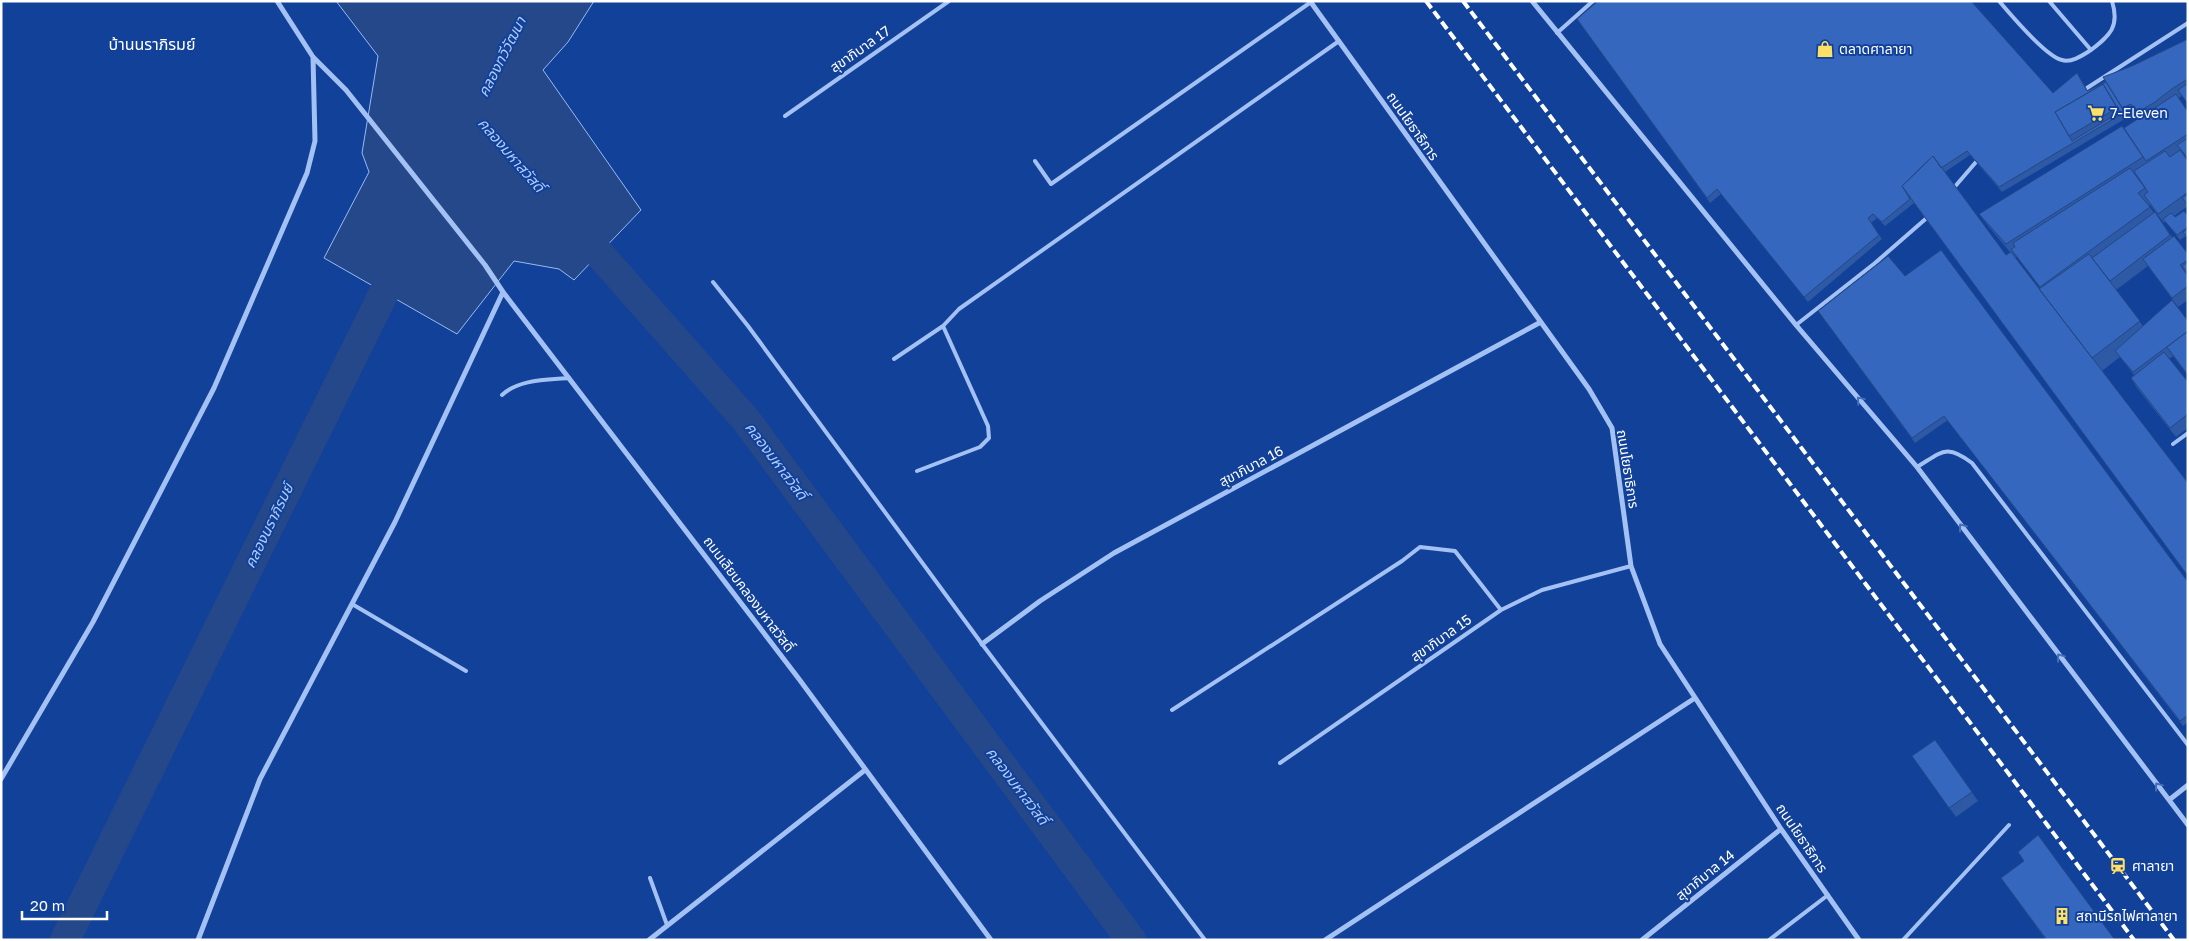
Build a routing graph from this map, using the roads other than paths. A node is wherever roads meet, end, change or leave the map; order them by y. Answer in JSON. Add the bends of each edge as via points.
{"nodes":[{"id":1,"x":277,"y":1,"type":"edge"},
{"id":2,"x":949,"y":1,"type":"edge"},
{"id":3,"x":1532,"y":1,"type":"edge"},
{"id":4,"x":1592,"y":1,"type":"edge"},
{"id":5,"x":1999,"y":1,"type":"edge"},
{"id":6,"x":2048,"y":1,"type":"edge"},
{"id":7,"x":2112,"y":1,"type":"edge"},
{"id":8,"x":1310,"y":2,"type":"edge"},
{"id":9,"x":2188,"y":23,"type":"edge"},
{"id":10,"x":1557,"y":33,"type":"junction"},
{"id":11,"x":1338,"y":41,"type":"junction"},
{"id":12,"x":2091,"y":50,"type":"junction"},
{"id":13,"x":313,"y":57,"type":"junction"},
{"id":14,"x":2087,"y":88,"type":"edge"},
{"id":15,"x":784,"y":116,"type":"dead end"},
{"id":16,"x":1035,"y":161,"type":"dead end"},
{"id":17,"x":1976,"y":162,"type":"edge"},
{"id":18,"x":1949,"y":194,"type":"edge"},
{"id":19,"x":1932,"y":213,"type":"edge"},
{"id":20,"x":713,"y":282,"type":"dead end"},
{"id":21,"x":503,"y":292,"type":"junction"},
{"id":22,"x":1539,"y":323,"type":"junction"},
{"id":23,"x":943,"y":326,"type":"junction"},
{"id":24,"x":1796,"y":326,"type":"junction"},
{"id":25,"x":894,"y":359,"type":"dead end"},
{"id":26,"x":569,"y":378,"type":"junction"},
{"id":27,"x":502,"y":395,"type":"dead end"},
{"id":28,"x":2188,"y":433,"type":"edge"},
{"id":29,"x":2173,"y":444,"type":"dead end"},
{"id":30,"x":1917,"y":467,"type":"junction"},
{"id":31,"x":917,"y":471,"type":"dead end"},
{"id":32,"x":1631,"y":566,"type":"junction"},
{"id":33,"x":352,"y":604,"type":"junction"},
{"id":34,"x":1501,"y":610,"type":"junction"},
{"id":35,"x":982,"y":644,"type":"junction"},
{"id":36,"x":466,"y":671,"type":"dead end"},
{"id":37,"x":1695,"y":698,"type":"junction"},
{"id":38,"x":1172,"y":710,"type":"dead end"},
{"id":39,"x":2188,"y":745,"type":"edge"},
{"id":40,"x":1280,"y":763,"type":"dead end"},
{"id":41,"x":865,"y":770,"type":"junction"},
{"id":42,"x":1,"y":779,"type":"edge"},
{"id":43,"x":2188,"y":785,"type":"edge"},
{"id":44,"x":2168,"y":800,"type":"junction"},
{"id":45,"x":2188,"y":825,"type":"edge"},
{"id":46,"x":2010,"y":826,"type":"dead end"},
{"id":47,"x":1781,"y":829,"type":"junction"},
{"id":48,"x":650,"y":878,"type":"dead end"},
{"id":49,"x":1828,"y":895,"type":"junction"},
{"id":50,"x":667,"y":925,"type":"junction"},
{"id":51,"x":198,"y":940,"type":"edge"},
{"id":52,"x":649,"y":940,"type":"edge"},
{"id":53,"x":991,"y":940,"type":"edge"},
{"id":54,"x":1205,"y":940,"type":"edge"},
{"id":55,"x":1325,"y":940,"type":"edge"},
{"id":56,"x":1642,"y":940,"type":"edge"},
{"id":57,"x":1769,"y":940,"type":"edge"},
{"id":58,"x":1859,"y":940,"type":"edge"},
{"id":59,"x":1903,"y":940,"type":"edge"}],
"edges":[{"from":1,"to":13,"type":"street","name":"ถนนเลียบคลองมหาสวัสดิ์"},
{"from":2,"to":15,"type":"lane","name":"สุขาภิบาล 17"},
{"from":3,"to":10,"type":"street"},
{"from":4,"to":10,"type":"lane"},
{"from":5,"to":12,"type":"lane","via":[[2050,55],[2062,61],[2077,58]]},
{"from":6,"to":12,"type":"lane"},
{"from":7,"to":12,"type":"lane","via":[[2116,19],[2110,35]]},
{"from":8,"to":11,"type":"street","name":"ถนนโยธาธิการ"},
{"from":8,"to":16,"type":"lane","via":[[1051,184]]},
{"from":9,"to":14,"type":"lane"},
{"from":10,"to":24,"type":"street"},
{"from":11,"to":22,"type":"street","name":"ถนนโยธาธิการ"},
{"from":11,"to":23,"type":"lane","via":[[959,309]]},
{"from":13,"to":21,"type":"street","name":"ถนนเลียบคลองมหาสวัสดิ์","via":[[346,90]]},
{"from":13,"to":42,"type":"street","via":[[315,141],[303,182],[214,388],[93,622]]},
{"from":17,"to":18,"type":"lane"},
{"from":19,"to":24,"type":"lane"},
{"from":20,"to":35,"type":"lane"},
{"from":21,"to":26,"type":"street","name":"ถนนเลียบคลองมหาสวัสดิ์"},
{"from":21,"to":33,"type":"street","via":[[395,522]]},
{"from":22,"to":32,"type":"street","name":"ถนนโยธาธิการ","via":[[1588,389],[1612,428]]},
{"from":22,"to":35,"type":"street","name":"สุขาภิบาล 16","via":[[1114,553]]},
{"from":23,"to":25,"type":"lane"},
{"from":23,"to":31,"type":"lane","via":[[988,426],[989,438],[980,447]]},
{"from":30,"to":24,"type":"street","one_way":true},
{"from":26,"to":27,"type":"lane","via":[[531,382],[513,387]]},
{"from":26,"to":41,"type":"street","name":"ถนนเลียบคลองมหาสวัสดิ์","via":[[799,678]]},
{"from":28,"to":29,"type":"lane"},
{"from":30,"to":39,"type":"lane","via":[[1946,450],[1958,452],[1972,463]]},
{"from":44,"to":30,"type":"street","one_way":true},
{"from":32,"to":34,"type":"lane","name":"สุขาภิบาล 15","via":[[1542,590]]},
{"from":32,"to":37,"type":"street","name":"ถนนโยธาธิการ","via":[[1660,644]]},
{"from":33,"to":36,"type":"lane"},
{"from":33,"to":51,"type":"street","via":[[260,780]]},
{"from":34,"to":38,"type":"lane","via":[[1455,551],[1420,547]]},
{"from":34,"to":40,"type":"lane","name":"สุขาภิบาล 15"},
{"from":35,"to":54,"type":"lane"},
{"from":37,"to":47,"type":"street","name":"ถนนโยธาธิการ"},
{"from":37,"to":55,"type":"street"},
{"from":41,"to":50,"type":"street"},
{"from":41,"to":53,"type":"street","name":"ถนนเลียบคลองมหาสวัสดิ์"},
{"from":43,"to":44,"type":"street"},
{"from":44,"to":45,"type":"street"},
{"from":46,"to":59,"type":"lane"},
{"from":47,"to":49,"type":"street","name":"ถนนโยธาธิการ"},
{"from":47,"to":56,"type":"street","name":"สุขาภิบาล 14"},
{"from":48,"to":50,"type":"lane"},
{"from":49,"to":57,"type":"lane"},
{"from":49,"to":58,"type":"street","name":"ถนนโยธาธิการ"},
{"from":50,"to":52,"type":"street"}]}
